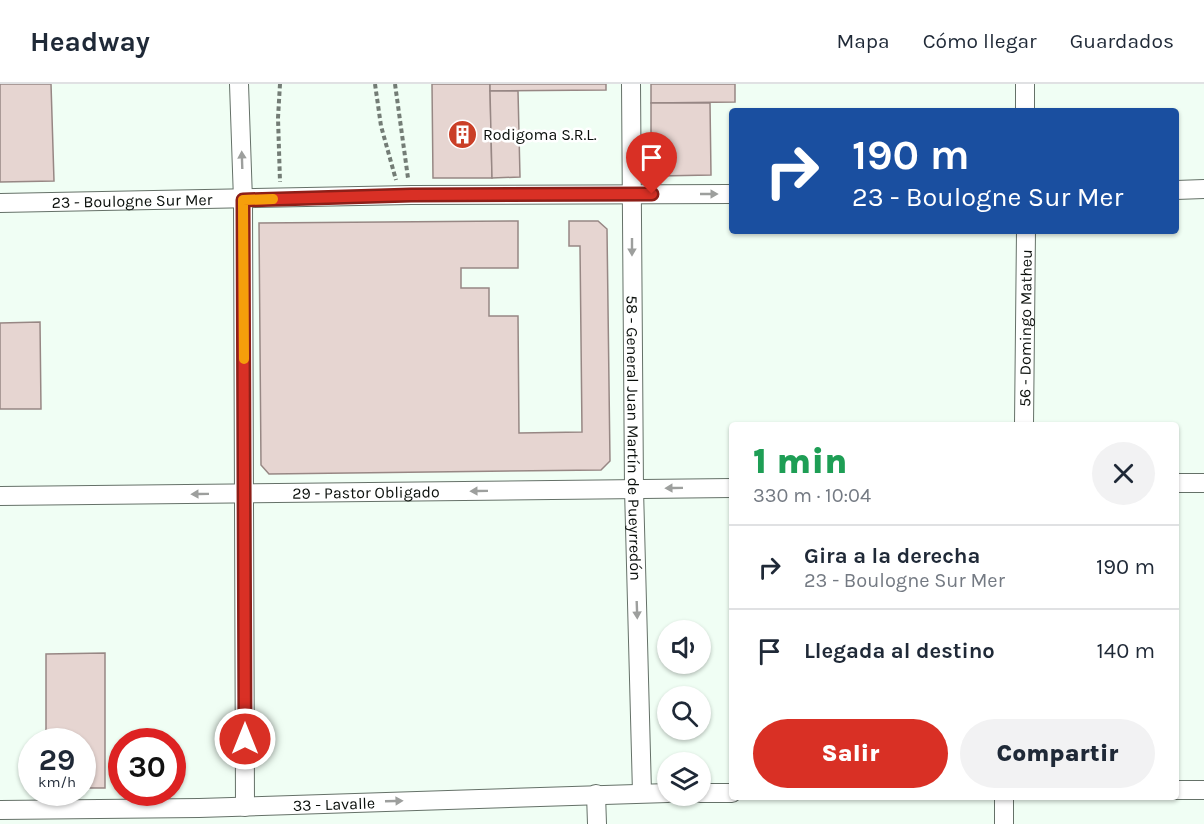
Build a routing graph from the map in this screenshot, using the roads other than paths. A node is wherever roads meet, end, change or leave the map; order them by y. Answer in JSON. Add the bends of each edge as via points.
{"nodes":[{"id":1,"x":239,"y":84,"type":"edge"},
{"id":2,"x":631,"y":84,"type":"edge"},
{"id":3,"x":1025,"y":84,"type":"edge"},
{"id":4,"x":1025,"y":108,"type":"edge"},
{"id":5,"x":1204,"y":189,"type":"edge"},
{"id":6,"x":1179,"y":190,"type":"edge"},
{"id":7,"x":632,"y":194,"type":"junction"},
{"id":8,"x":729,"y":194,"type":"edge"},
{"id":9,"x":243,"y":200,"type":"junction"},
{"id":10,"x":0,"y":203,"type":"edge"},
{"id":11,"x":1026,"y":234,"type":"edge"},
{"id":12,"x":1024,"y":422,"type":"edge"},
{"id":13,"x":1179,"y":483,"type":"edge"},
{"id":14,"x":1204,"y":483,"type":"edge"},
{"id":15,"x":729,"y":488,"type":"edge"},
{"id":16,"x":634,"y":489,"type":"junction"},
{"id":17,"x":244,"y":493,"type":"junction"},
{"id":18,"x":0,"y":496,"type":"edge"},
{"id":19,"x":1179,"y":790,"type":"edge"},
{"id":20,"x":1204,"y":790,"type":"edge"},
{"id":21,"x":642,"y":793,"type":"junction"},
{"id":22,"x":657,"y":793,"type":"edge"},
{"id":23,"x":711,"y":793,"type":"edge"},
{"id":24,"x":729,"y":793,"type":"edge"},
{"id":25,"x":596,"y":794,"type":"junction"},
{"id":26,"x":1004,"y":800,"type":"edge"},
{"id":27,"x":245,"y":807,"type":"junction"},
{"id":28,"x":0,"y":810,"type":"edge"},
{"id":29,"x":200,"y":816,"type":"edge"},
{"id":30,"x":597,"y":824,"type":"edge"},
{"id":31,"x":1004,"y":824,"type":"edge"}],
"edges":[{"from":9,"to":1,"type":"street","one_way":true},
{"from":2,"to":7,"type":"street","name":"58 - General Juan Martín de Pueyrredón"},
{"from":3,"to":4,"type":"street"},
{"from":5,"to":6,"type":"street"},
{"from":7,"to":8,"type":"street","name":"23 - Boulogne Sur Mer","one_way":true},
{"from":7,"to":9,"type":"street","name":"23 - Boulogne Sur Mer"},
{"from":7,"to":16,"type":"street","name":"58 - General Juan Martín de Pueyrredón","one_way":true},
{"from":9,"to":10,"type":"street","name":"23 - Boulogne Sur Mer"},
{"from":9,"to":17,"type":"street"},
{"from":11,"to":12,"type":"street","name":"56 - Domingo Matheu"},
{"from":13,"to":14,"type":"street"},
{"from":15,"to":16,"type":"street","name":"29 - Pastor Obligado","one_way":true},
{"from":16,"to":17,"type":"street","name":"29 - Pastor Obligado","one_way":true},
{"from":16,"to":21,"type":"street","name":"58 - General Juan Martín de Pueyrredón","one_way":true},
{"from":17,"to":18,"type":"street","name":"29 - Pastor Obligado","one_way":true},
{"from":17,"to":27,"type":"street"},
{"from":19,"to":20,"type":"street"},
{"from":21,"to":22,"type":"street","name":"33 - Lavalle"},
{"from":21,"to":25,"type":"street","name":"33 - Lavalle"},
{"from":23,"to":24,"type":"street"},
{"from":27,"to":25,"type":"street","name":"33 - Lavalle","one_way":true},
{"from":25,"to":30,"type":"street"},
{"from":26,"to":31,"type":"street"},
{"from":27,"to":29,"type":"street","name":"33 - Lavalle"},
{"from":28,"to":29,"type":"street","name":"33 - Lavalle"}]}
